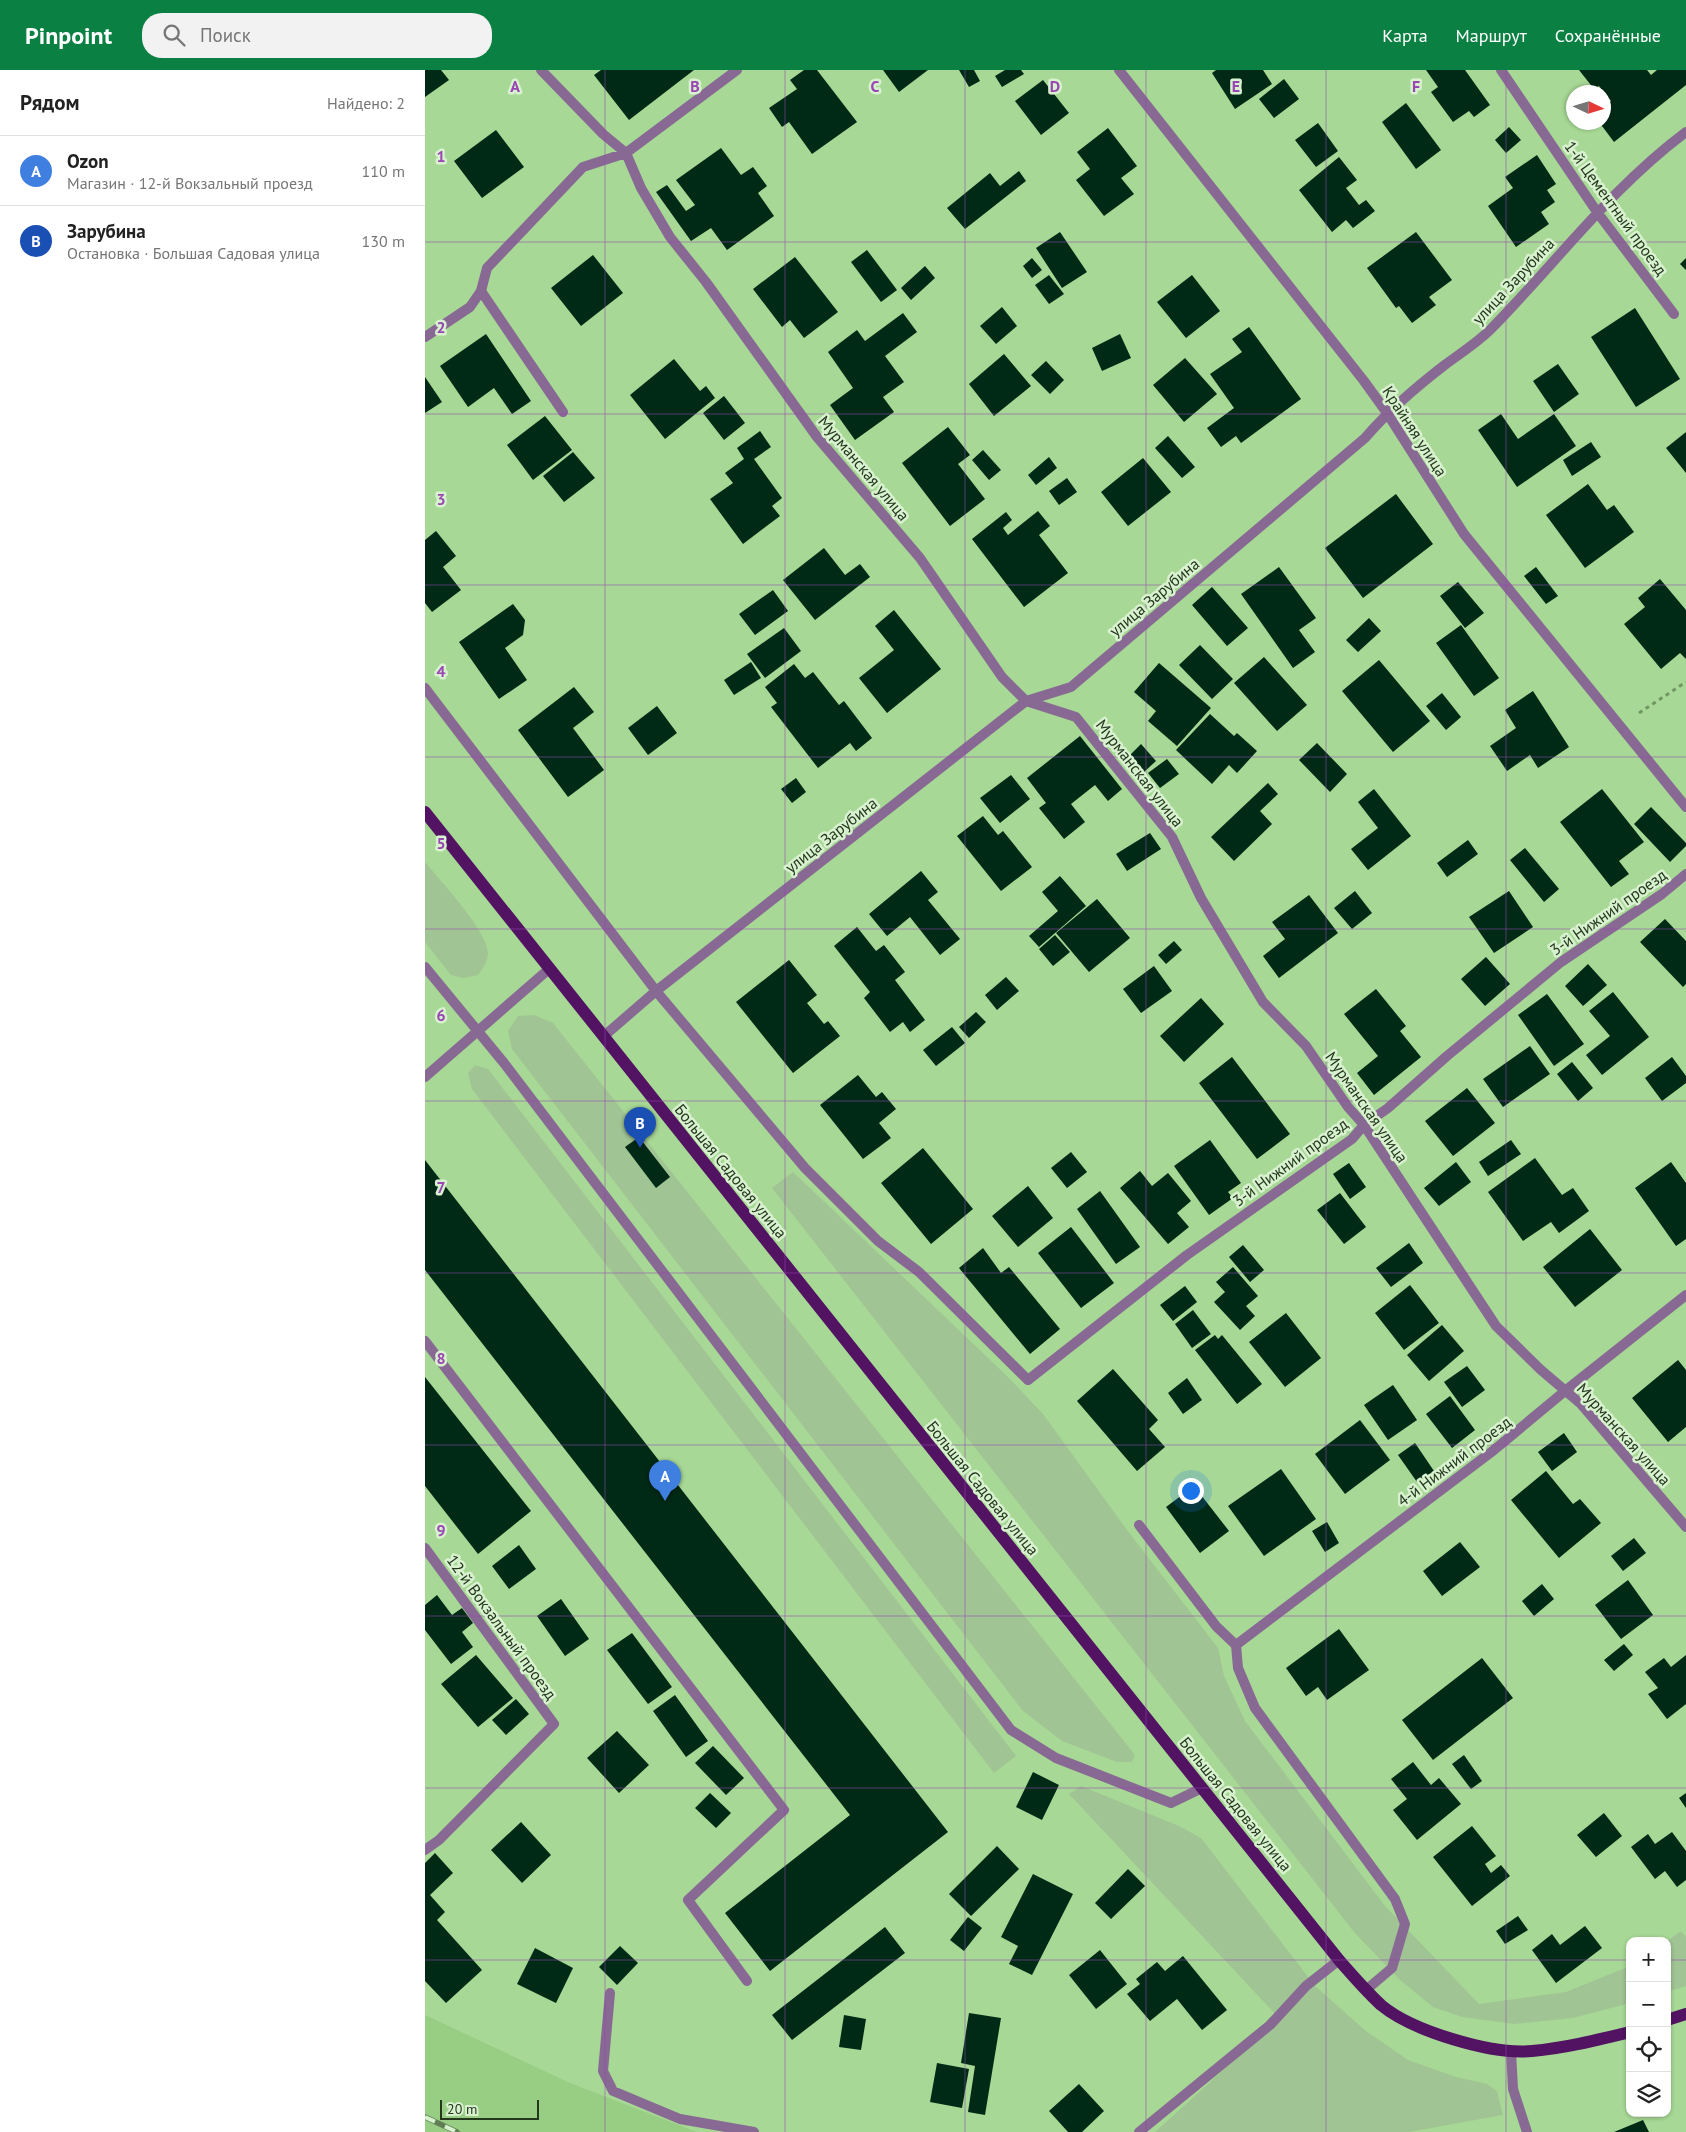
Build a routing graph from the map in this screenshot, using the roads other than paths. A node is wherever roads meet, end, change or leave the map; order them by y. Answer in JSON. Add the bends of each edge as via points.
{"nodes":[{"id":1,"x":541,"y":70,"type":"edge"},
{"id":2,"x":737,"y":70,"type":"edge"},
{"id":3,"x":1119,"y":70,"type":"edge"},
{"id":4,"x":1501,"y":70,"type":"edge"},
{"id":5,"x":1686,"y":132,"type":"edge"},
{"id":6,"x":626,"y":154,"type":"junction"},
{"id":7,"x":1597,"y":212,"type":"junction"},
{"id":8,"x":481,"y":291,"type":"junction"},
{"id":9,"x":1675,"y":314,"type":"dead end"},
{"id":10,"x":425,"y":337,"type":"edge"},
{"id":11,"x":563,"y":412,"type":"dead end"},
{"id":12,"x":1387,"y":412,"type":"junction"},
{"id":13,"x":425,"y":688,"type":"edge"},
{"id":14,"x":1026,"y":701,"type":"junction"},
{"id":15,"x":1686,"y":807,"type":"edge"},
{"id":16,"x":425,"y":812,"type":"edge"},
{"id":17,"x":1686,"y":874,"type":"edge"},
{"id":18,"x":425,"y":967,"type":"edge"},
{"id":19,"x":549,"y":969,"type":"junction"},
{"id":20,"x":655,"y":991,"type":"junction"},
{"id":21,"x":479,"y":1030,"type":"junction"},
{"id":22,"x":604,"y":1036,"type":"junction"},
{"id":23,"x":425,"y":1077,"type":"edge"},
{"id":24,"x":1364,"y":1125,"type":"junction"},
{"id":25,"x":1686,"y":1295,"type":"edge"},
{"id":26,"x":425,"y":1341,"type":"edge"},
{"id":27,"x":1565,"y":1390,"type":"junction"},
{"id":28,"x":1139,"y":1525,"type":"dead end"},
{"id":29,"x":1686,"y":1527,"type":"edge"},
{"id":30,"x":425,"y":1548,"type":"edge"},
{"id":31,"x":1236,"y":1645,"type":"junction"},
{"id":32,"x":1202,"y":1788,"type":"junction"},
{"id":33,"x":425,"y":1850,"type":"edge"},
{"id":34,"x":1339,"y":1960,"type":"junction"},
{"id":35,"x":747,"y":1981,"type":"dead end"},
{"id":36,"x":1366,"y":1990,"type":"junction"},
{"id":37,"x":610,"y":1993,"type":"dead end"},
{"id":38,"x":1686,"y":2014,"type":"edge"},
{"id":39,"x":1671,"y":2019,"type":"edge"},
{"id":40,"x":1626,"y":2033,"type":"edge"},
{"id":41,"x":1511,"y":2051,"type":"junction"},
{"id":42,"x":754,"y":2132,"type":"edge"},
{"id":43,"x":1139,"y":2132,"type":"edge"},
{"id":44,"x":1527,"y":2132,"type":"edge"}],
"edges":[{"from":1,"to":6,"type":"street","name":"Мурманская улица"},
{"from":2,"to":6,"type":"street"},
{"from":3,"to":12,"type":"street","name":"Крайняя улица"},
{"from":4,"to":7,"type":"street","name":"1-й Цементный проезд"},
{"from":5,"to":7,"type":"street","name":"улица Зарубина"},
{"from":6,"to":8,"type":"street","via":[[583,167],[487,268]]},
{"from":6,"to":14,"type":"street","name":"Мурманская улица","via":[[641,188],[670,237],[817,437],[920,558],[1001,677]]},
{"from":7,"to":9,"type":"street","name":"1-й Цементный проезд"},
{"from":7,"to":12,"type":"street","name":"улица Зарубина","via":[[1489,330]]},
{"from":8,"to":10,"type":"street","via":[[470,306]]},
{"from":8,"to":11,"type":"street"},
{"from":12,"to":14,"type":"street","name":"улица Зарубина","via":[[1365,438],[1071,687]]},
{"from":12,"to":15,"type":"street","name":"Крайняя улица","via":[[1464,534]]},
{"from":13,"to":20,"type":"street"},
{"from":14,"to":20,"type":"street","name":"улица Зарубина"},
{"from":14,"to":24,"type":"street","name":"Мурманская улица","via":[[1076,717],[1172,837],[1201,898],[1263,1002],[1306,1046]]},
{"from":16,"to":19,"type":"main road","name":"Большая Садовая улица"},
{"from":17,"to":24,"type":"street","name":"3-й Нижний проезд","via":[[1663,894],[1561,962]]},
{"from":18,"to":21,"type":"street"},
{"from":19,"to":21,"type":"street"},
{"from":19,"to":22,"type":"main road","name":"Большая Садовая улица"},
{"from":20,"to":22,"type":"street","name":"улица Зарубина"},
{"from":20,"to":24,"type":"street","name":"3-й Нижний проезд","via":[[805,1168],[879,1241],[919,1272],[1028,1380],[1187,1255],[1351,1139]]},
{"from":21,"to":23,"type":"street"},
{"from":21,"to":32,"type":"street","via":[[1011,1730],[1056,1758],[1171,1803]]},
{"from":22,"to":32,"type":"main road","name":"Большая Садовая улица"},
{"from":24,"to":27,"type":"street","name":"Мурманская улица","via":[[1496,1326]]},
{"from":25,"to":27,"type":"street","name":"4-й Нижний проезд"},
{"from":26,"to":35,"type":"street","via":[[784,1810],[688,1900]]},
{"from":27,"to":29,"type":"street","name":"Мурманская улица","via":[[1581,1404]]},
{"from":27,"to":31,"type":"street","name":"4-й Нижний проезд","via":[[1494,1450]]},
{"from":28,"to":31,"type":"street","via":[[1216,1626]]},
{"from":30,"to":33,"type":"street","name":"12-й Вокзальный проезд","via":[[554,1724],[439,1840]]},
{"from":31,"to":36,"type":"street","via":[[1237,1668],[1255,1708],[1395,1899],[1405,1924],[1392,1968]]},
{"from":32,"to":34,"type":"main road","name":"Большая Садовая улица"},
{"from":34,"to":36,"type":"main road","name":"Большая Садовая улица"},
{"from":34,"to":43,"type":"street","via":[[1305,1986],[1270,2025]]},
{"from":36,"to":41,"type":"main road","name":"Большая Садовая улица","via":[[1382,2006],[1419,2029]]},
{"from":37,"to":42,"type":"street","via":[[603,2071],[613,2090],[680,2119]]},
{"from":38,"to":39,"type":"main road"},
{"from":40,"to":41,"type":"main road","name":"Большая Садовая улица","via":[[1530,2052]]},
{"from":41,"to":44,"type":"street","via":[[1513,2089]]}]}
